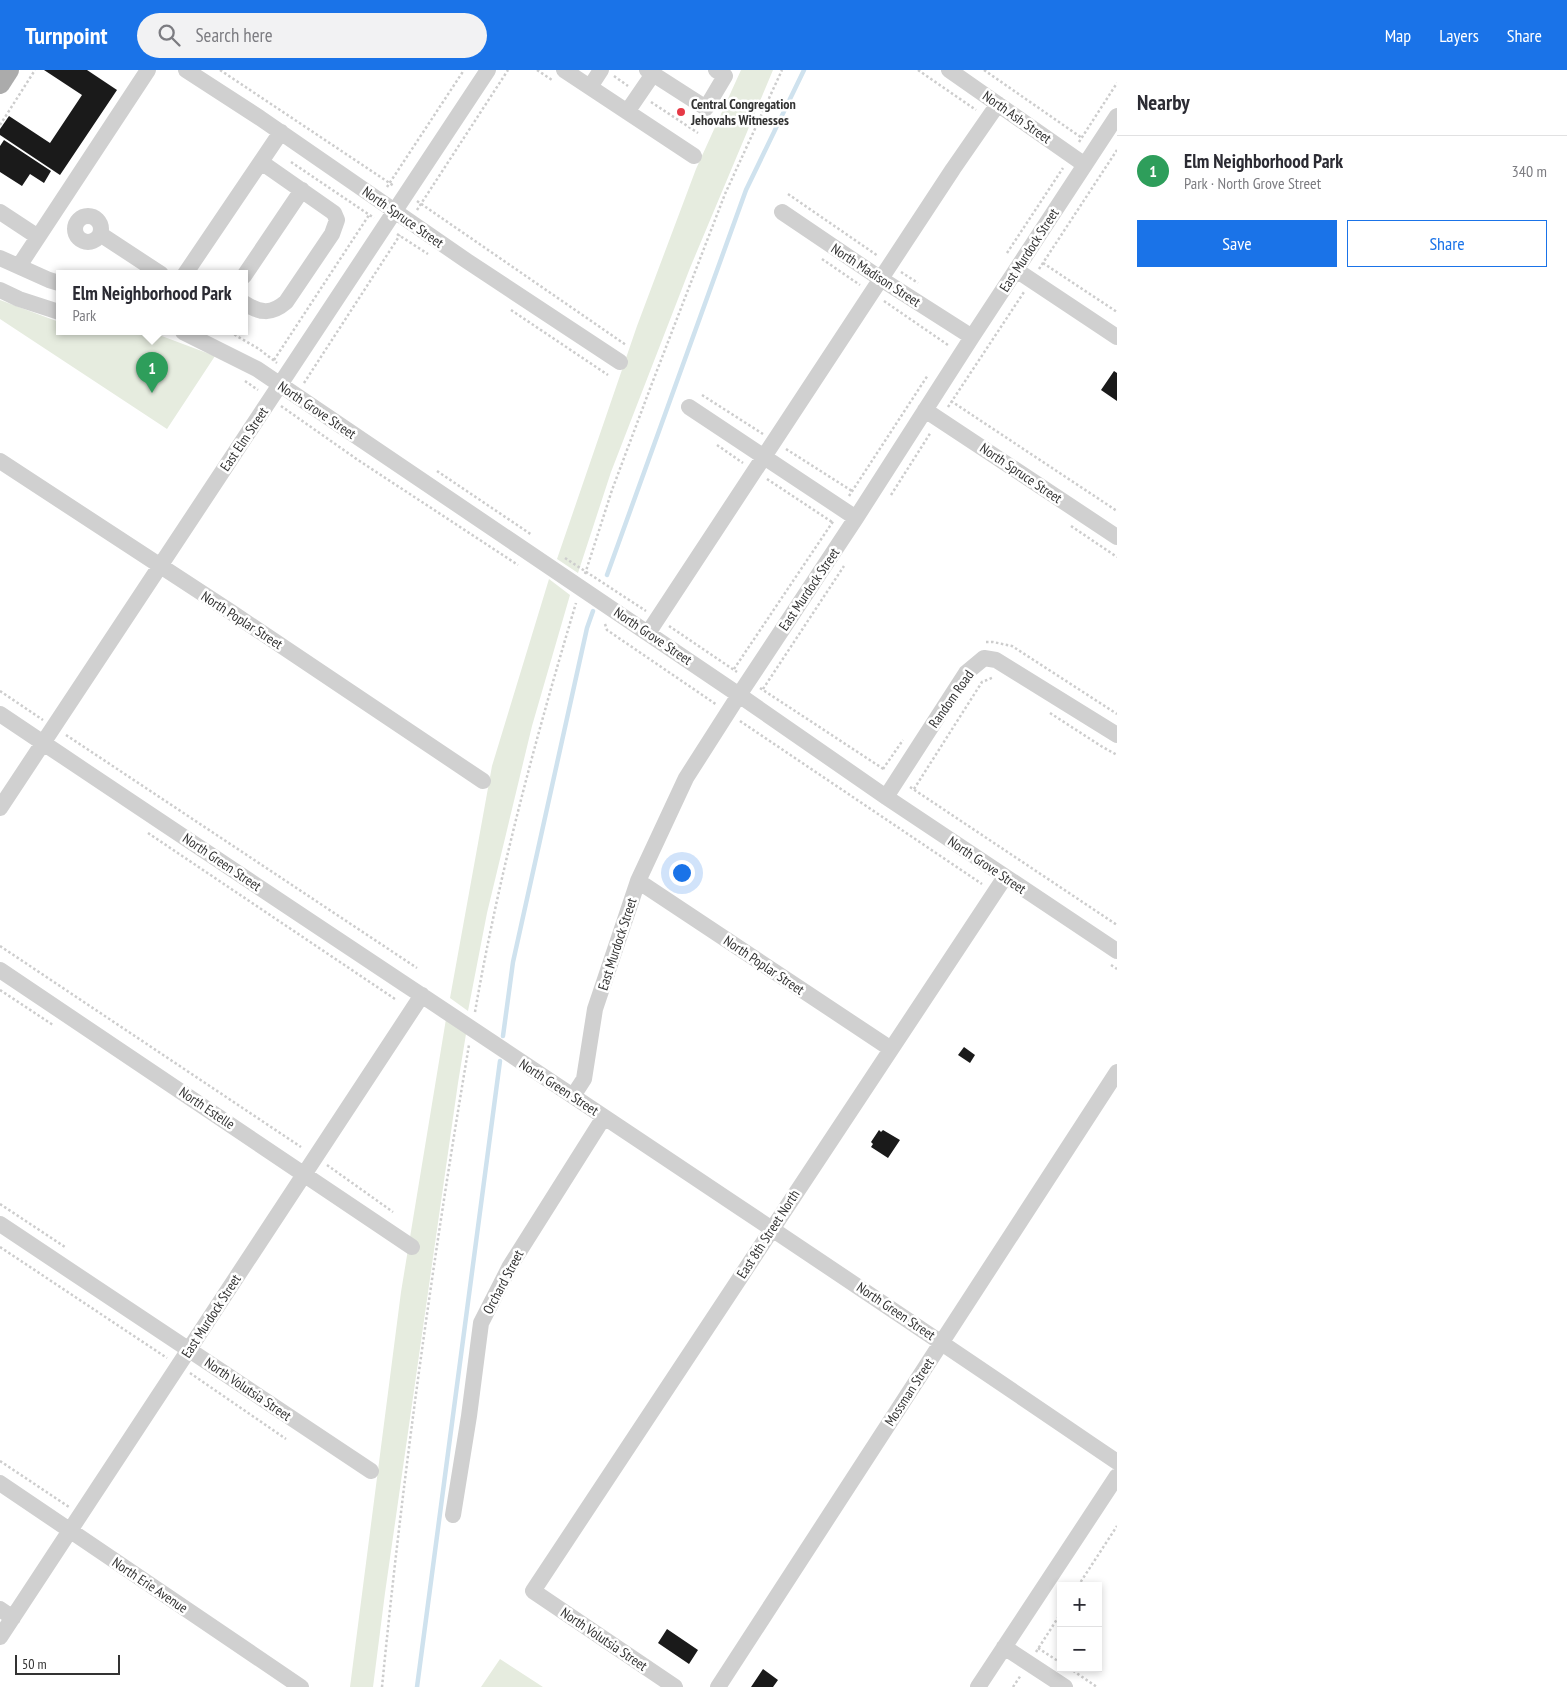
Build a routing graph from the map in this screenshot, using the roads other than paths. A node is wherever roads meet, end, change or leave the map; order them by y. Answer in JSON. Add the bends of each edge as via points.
{"nodes":[{"id":1,"x":148,"y":70,"type":"edge"},
{"id":2,"x":186,"y":70,"type":"edge"},
{"id":3,"x":488,"y":70,"type":"edge"},
{"id":4,"x":564,"y":70,"type":"edge"},
{"id":5,"x":602,"y":70,"type":"edge"},
{"id":6,"x":716,"y":70,"type":"edge"},
{"id":7,"x":949,"y":70,"type":"edge"},
{"id":8,"x":650,"y":72,"type":"edge"},
{"id":9,"x":590,"y":87,"type":"junction"},
{"id":10,"x":998,"y":104,"type":"junction"},
{"id":11,"x":627,"y":112,"type":"junction"},
{"id":12,"x":1117,"y":116,"type":"edge"},
{"id":13,"x":281,"y":132,"type":"junction"},
{"id":14,"x":694,"y":156,"type":"dead end"},
{"id":15,"x":261,"y":162,"type":"junction"},
{"id":16,"x":1085,"y":165,"type":"junction"},
{"id":17,"x":302,"y":190,"type":"junction"},
{"id":18,"x":395,"y":211,"type":"junction"},
{"id":19,"x":0,"y":212,"type":"edge"},
{"id":20,"x":782,"y":212,"type":"dead end"},
{"id":21,"x":49,"y":221,"type":"junction"},
{"id":22,"x":38,"y":237,"type":"junction"},
{"id":23,"x":0,"y":258,"type":"edge"},
{"id":24,"x":19,"y":266,"type":"junction"},
{"id":25,"x":155,"y":270,"type":"edge"},
{"id":26,"x":193,"y":270,"type":"edge"},
{"id":27,"x":248,"y":270,"type":"edge"},
{"id":28,"x":1016,"y":270,"type":"junction"},
{"id":29,"x":881,"y":279,"type":"junction"},
{"id":30,"x":56,"y":281,"type":"edge"},
{"id":31,"x":0,"y":290,"type":"edge"},
{"id":32,"x":248,"y":306,"type":"edge"},
{"id":33,"x":56,"y":311,"type":"edge"},
{"id":34,"x":189,"y":335,"type":"edge"},
{"id":35,"x":972,"y":337,"type":"junction"},
{"id":36,"x":1117,"y":337,"type":"edge"},
{"id":37,"x":620,"y":362,"type":"dead end"},
{"id":38,"x":284,"y":378,"type":"junction"},
{"id":39,"x":689,"y":407,"type":"dead end"},
{"id":40,"x":925,"y":410,"type":"junction"},
{"id":41,"x":764,"y":457,"type":"junction"},
{"id":42,"x":0,"y":461,"type":"edge"},
{"id":43,"x":856,"y":518,"type":"junction"},
{"id":44,"x":1117,"y":537,"type":"edge"},
{"id":45,"x":160,"y":566,"type":"junction"},
{"id":46,"x":648,"y":632,"type":"junction"},
{"id":47,"x":739,"y":695,"type":"junction"},
{"id":48,"x":0,"y":714,"type":"edge"},
{"id":49,"x":1117,"y":735,"type":"edge"},
{"id":50,"x":43,"y":743,"type":"junction"},
{"id":51,"x":483,"y":781,"type":"dead end"},
{"id":52,"x":886,"y":797,"type":"junction"},
{"id":53,"x":0,"y":808,"type":"edge"},
{"id":54,"x":1005,"y":876,"type":"junction"},
{"id":55,"x":638,"y":881,"type":"junction"},
{"id":56,"x":1113,"y":957,"type":"edge"},
{"id":57,"x":0,"y":970,"type":"edge"},
{"id":58,"x":422,"y":995,"type":"junction"},
{"id":59,"x":891,"y":1049,"type":"junction"},
{"id":60,"x":1117,"y":1072,"type":"edge"},
{"id":61,"x":573,"y":1096,"type":"junction"},
{"id":62,"x":604,"y":1117,"type":"junction"},
{"id":63,"x":305,"y":1173,"type":"junction"},
{"id":64,"x":0,"y":1224,"type":"edge"},
{"id":65,"x":772,"y":1228,"type":"junction"},
{"id":66,"x":412,"y":1247,"type":"dead end"},
{"id":67,"x":942,"y":1342,"type":"junction"},
{"id":68,"x":189,"y":1350,"type":"junction"},
{"id":69,"x":1117,"y":1462,"type":"edge"},
{"id":70,"x":371,"y":1471,"type":"dead end"},
{"id":71,"x":1117,"y":1476,"type":"edge"},
{"id":72,"x":0,"y":1482,"type":"edge"},
{"id":73,"x":453,"y":1516,"type":"dead end"},
{"id":74,"x":70,"y":1530,"type":"junction"},
{"id":75,"x":533,"y":1591,"type":"joint"},
{"id":76,"x":6,"y":1614,"type":"edge"},
{"id":77,"x":0,"y":1637,"type":"edge"},
{"id":78,"x":1004,"y":1647,"type":"junction"},
{"id":79,"x":301,"y":1687,"type":"edge"},
{"id":80,"x":674,"y":1687,"type":"edge"},
{"id":81,"x":718,"y":1687,"type":"edge"},
{"id":82,"x":978,"y":1687,"type":"edge"},
{"id":83,"x":1065,"y":1687,"type":"edge"}],
"edges":[{"from":1,"to":21,"type":"street"},
{"from":2,"to":13,"type":"street","name":"North Spruce Street"},
{"from":3,"to":18,"type":"street","name":"East Elm Street"},
{"from":4,"to":9,"type":"street"},
{"from":5,"to":9,"type":"street"},
{"from":6,"to":8,"type":"street","via":[[726,76],[706,108]]},
{"from":7,"to":10,"type":"street","name":"North Ash Street"},
{"from":8,"to":11,"type":"street"},
{"from":9,"to":11,"type":"street"},
{"from":10,"to":16,"type":"street","name":"North Ash Street"},
{"from":10,"to":29,"type":"street"},
{"from":11,"to":14,"type":"street"},
{"from":12,"to":16,"type":"street","name":"East Murdock Street"},
{"from":13,"to":15,"type":"street"},
{"from":13,"to":18,"type":"street","name":"North Spruce Street"},
{"from":15,"to":17,"type":"street"},
{"from":15,"to":26,"type":"street"},
{"from":16,"to":28,"type":"street","name":"East Murdock Street"},
{"from":17,"to":27,"type":"street"},
{"from":17,"to":32,"type":"street","via":[[334,213],[337,220],[332,234],[278,309],[270,312]]},
{"from":18,"to":37,"type":"street","name":"North Spruce Street"},
{"from":18,"to":38,"type":"street","name":"East Elm Street"},
{"from":19,"to":22,"type":"street"},
{"from":20,"to":29,"type":"street","name":"North Madison Street"},
{"from":21,"to":22,"type":"street"},
{"from":21,"to":25,"type":"street","via":[[61,229],[75,230],[78,238],[86,242],[100,234]]},
{"from":22,"to":24,"type":"street"},
{"from":23,"to":24,"type":"street"},
{"from":24,"to":30,"type":"street"},
{"from":28,"to":35,"type":"street","name":"East Murdock Street"},
{"from":28,"to":36,"type":"street"},
{"from":29,"to":35,"type":"street","name":"North Madison Street"},
{"from":29,"to":41,"type":"street"},
{"from":31,"to":33,"type":"street"},
{"from":34,"to":38,"type":"street","name":"North Grove Street","via":[[257,369]]},
{"from":35,"to":40,"type":"street","name":"East Murdock Street"},
{"from":38,"to":45,"type":"street","name":"East Elm Street"},
{"from":38,"to":46,"type":"street","name":"North Grove Street"},
{"from":39,"to":41,"type":"street"},
{"from":40,"to":43,"type":"street","name":"East Murdock Street"},
{"from":40,"to":44,"type":"street","name":"North Spruce Street"},
{"from":41,"to":43,"type":"street"},
{"from":41,"to":46,"type":"street"},
{"from":42,"to":45,"type":"street","name":"North Poplar Street"},
{"from":43,"to":47,"type":"street","name":"East Murdock Street"},
{"from":45,"to":50,"type":"street","name":"East Elm Street"},
{"from":45,"to":51,"type":"street","name":"North Poplar Street"},
{"from":46,"to":47,"type":"street","name":"North Grove Street"},
{"from":47,"to":52,"type":"street","name":"North Grove Street"},
{"from":47,"to":55,"type":"street","name":"East Murdock Street","via":[[734,716],[686,778]]},
{"from":48,"to":50,"type":"street","name":"North Green Street"},
{"from":49,"to":52,"type":"street","name":"Random Road","via":[[996,660],[984,658],[966,673]]},
{"from":50,"to":53,"type":"street","name":"East Elm Street"},
{"from":50,"to":58,"type":"street","name":"North Green Street"},
{"from":52,"to":54,"type":"street","name":"North Grove Street"},
{"from":54,"to":56,"type":"street","name":"North Grove Street"},
{"from":54,"to":59,"type":"street","name":"East 8th Street North"},
{"from":55,"to":59,"type":"street","name":"North Poplar Street"},
{"from":55,"to":61,"type":"street","name":"East Murdock Street","via":[[595,1009],[584,1079]]},
{"from":57,"to":63,"type":"street","name":"North Estelle"},
{"from":58,"to":61,"type":"street","name":"North Green Street"},
{"from":58,"to":63,"type":"street","name":"East Murdock Street"},
{"from":59,"to":65,"type":"street","name":"East 8th Street North"},
{"from":60,"to":67,"type":"street","name":"Mossman Street"},
{"from":61,"to":62,"type":"street","name":"North Green Street"},
{"from":62,"to":65,"type":"street","name":"North Green Street"},
{"from":62,"to":73,"type":"street","name":"Orchard Street","via":[[510,1266],[481,1323]]},
{"from":63,"to":66,"type":"street","name":"North Estelle"},
{"from":63,"to":68,"type":"street","name":"East Murdock Street"},
{"from":64,"to":68,"type":"street","name":"North Volutsia Street"},
{"from":65,"to":67,"type":"street","name":"North Green Street"},
{"from":65,"to":75,"type":"street","name":"East 8th Street North"},
{"from":67,"to":69,"type":"street","name":"North Green Street"},
{"from":67,"to":81,"type":"street","name":"Mossman Street"},
{"from":68,"to":70,"type":"street","name":"North Volutsia Street"},
{"from":68,"to":74,"type":"street","name":"East Murdock Street"},
{"from":71,"to":78,"type":"street"},
{"from":72,"to":74,"type":"street","name":"North Erie Avenue"},
{"from":74,"to":76,"type":"street","name":"East Murdock Street"},
{"from":74,"to":79,"type":"street","name":"North Erie Avenue"},
{"from":75,"to":80,"type":"street","name":"North Volutsia Street"},
{"from":76,"to":77,"type":"street","name":"East Murdock Street"},
{"from":78,"to":82,"type":"street"},
{"from":78,"to":83,"type":"street"}]}
